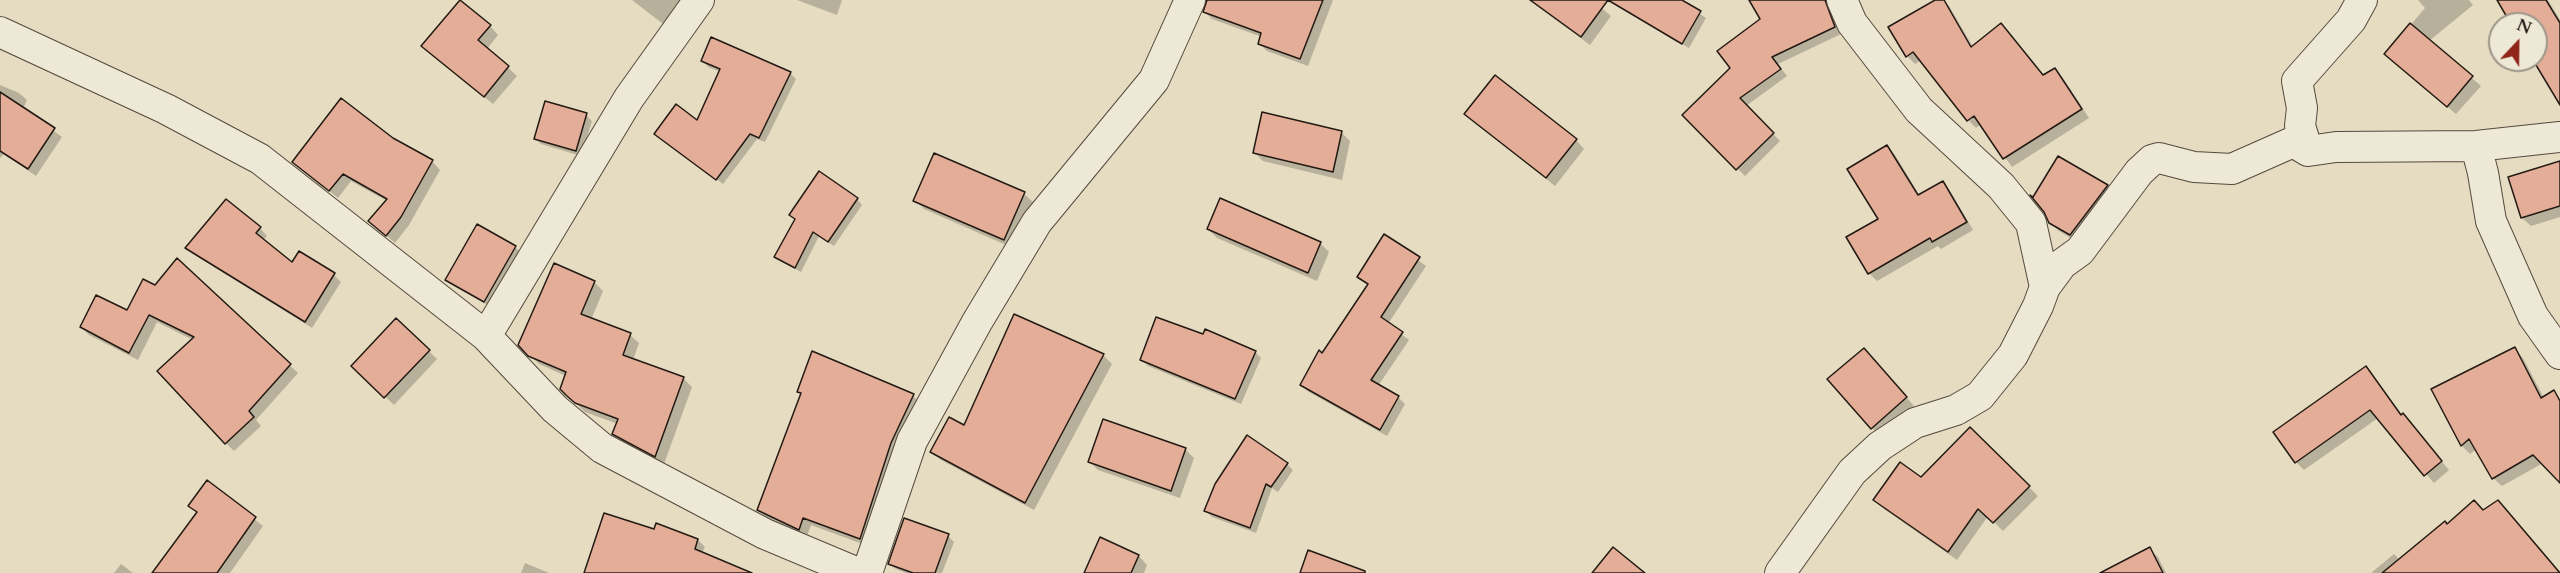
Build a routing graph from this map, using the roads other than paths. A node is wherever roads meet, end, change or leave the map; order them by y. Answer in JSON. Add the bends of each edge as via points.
{"nodes":[{"id":1,"x":699,"y":0,"type":"edge"},
{"id":2,"x":1190,"y":0,"type":"edge"},
{"id":3,"x":1842,"y":0,"type":"edge"},
{"id":4,"x":2362,"y":0,"type":"edge"},
{"id":5,"x":0,"y":32,"type":"edge"},
{"id":6,"x":2560,"y":137,"type":"edge"},
{"id":7,"x":2476,"y":146,"type":"junction"},
{"id":8,"x":2308,"y":151,"type":"junction"},
{"id":9,"x":2045,"y":287,"type":"junction"},
{"id":10,"x":486,"y":336,"type":"junction"},
{"id":11,"x":2560,"y":354,"type":"edge"},
{"id":12,"x":858,"y":573,"type":"edge"},
{"id":13,"x":867,"y":573,"type":"edge"},
{"id":14,"x":1780,"y":573,"type":"edge"}],
"edges":[{"from":1,"to":10,"type":"street","via":[[629,98]]},
{"from":2,"to":13,"type":"street","via":[[1154,80],[1037,222],[977,322],[912,441]]},
{"from":3,"to":9,"type":"street","via":[[1852,23],[1919,110],[2001,186],[2031,223]]},
{"from":4,"to":8,"type":"street","via":[[2351,20],[2297,81],[2302,108],[2300,126]]},
{"from":5,"to":10,"type":"street","via":[[166,109],[260,159]]},
{"from":6,"to":7,"type":"street"},
{"from":7,"to":8,"type":"street","via":[[2336,147]]},
{"from":7,"to":11,"type":"street","via":[[2492,221],[2533,316]]},
{"from":8,"to":9,"type":"street","via":[[2293,142],[2232,170],[2152,160],[2080,251],[2062,264]]},
{"from":9,"to":14,"type":"street","via":[[2013,355],[1980,396],[1956,410],[1915,423],[1880,446],[1852,472]]},
{"from":10,"to":12,"type":"street","via":[[555,409],[602,448],[765,534]]}]}
